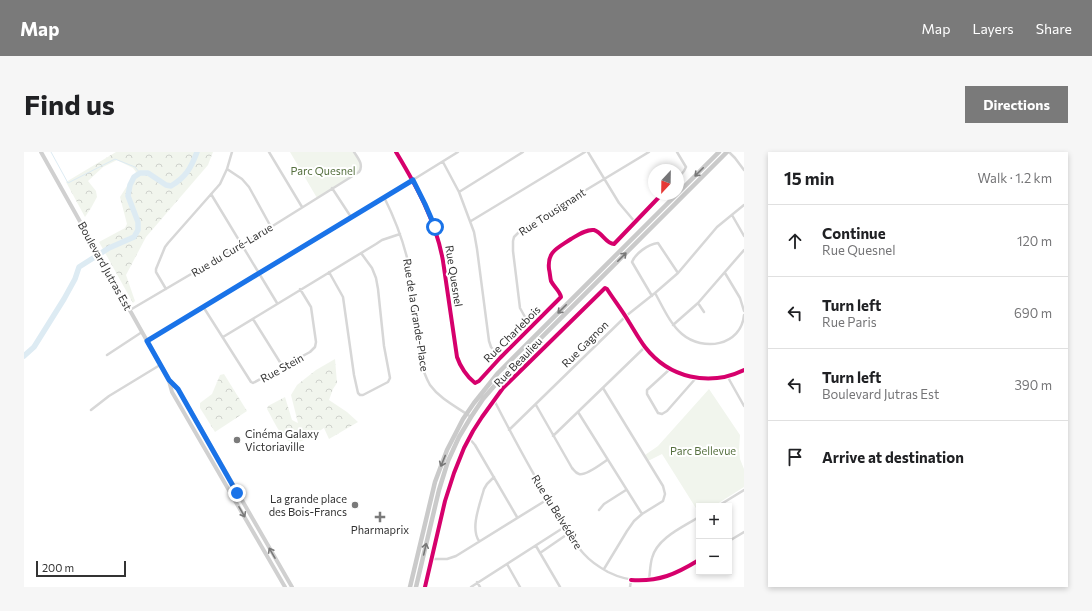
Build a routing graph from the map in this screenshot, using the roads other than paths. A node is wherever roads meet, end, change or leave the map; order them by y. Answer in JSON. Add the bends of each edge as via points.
{"nodes":[{"id":1,"x":41,"y":152,"type":"edge"},
{"id":2,"x":232,"y":152,"type":"edge"},
{"id":3,"x":268,"y":152,"type":"edge"},
{"id":4,"x":354,"y":152,"type":"edge"},
{"id":5,"x":396,"y":152,"type":"edge"},
{"id":6,"x":458,"y":152,"type":"edge"},
{"id":7,"x":523,"y":152,"type":"edge"},
{"id":8,"x":585,"y":152,"type":"edge"},
{"id":9,"x":588,"y":152,"type":"edge"},
{"id":10,"x":649,"y":152,"type":"edge"},
{"id":11,"x":677,"y":152,"type":"edge"},
{"id":12,"x":719,"y":152,"type":"edge"},
{"id":13,"x":728,"y":152,"type":"edge"},
{"id":14,"x":443,"y":162,"type":"junction"},
{"id":15,"x":227,"y":169,"type":"junction"},
{"id":16,"x":744,"y":170,"type":"edge"},
{"id":17,"x":684,"y":171,"type":"edge"},
{"id":18,"x":604,"y":179,"type":"junction"},
{"id":19,"x":413,"y":180,"type":"junction"},
{"id":20,"x":684,"y":186,"type":"edge"},
{"id":21,"x":332,"y":188,"type":"junction"},
{"id":22,"x":459,"y":192,"type":"junction"},
{"id":23,"x":211,"y":194,"type":"junction"},
{"id":24,"x":384,"y":198,"type":"junction"},
{"id":25,"x":656,"y":200,"type":"edge"},
{"id":26,"x":670,"y":200,"type":"edge"},
{"id":27,"x":744,"y":205,"type":"edge"},
{"id":28,"x":302,"y":207,"type":"junction"},
{"id":29,"x":732,"y":215,"type":"junction"},
{"id":30,"x":351,"y":218,"type":"junction"},
{"id":31,"x":471,"y":221,"type":"junction"},
{"id":32,"x":635,"y":222,"type":"junction"},
{"id":33,"x":271,"y":227,"type":"junction"},
{"id":34,"x":400,"y":234,"type":"junction"},
{"id":35,"x":744,"y":236,"type":"edge"},
{"id":36,"x":242,"y":244,"type":"junction"},
{"id":37,"x":744,"y":250,"type":"edge"},
{"id":38,"x":361,"y":253,"type":"junction"},
{"id":39,"x":329,"y":272,"type":"junction"},
{"id":40,"x":678,"y":272,"type":"junction"},
{"id":41,"x":725,"y":273,"type":"junction"},
{"id":42,"x":259,"y":274,"type":"junction"},
{"id":43,"x":166,"y":289,"type":"junction"},
{"id":44,"x":300,"y":289,"type":"junction"},
{"id":45,"x":655,"y":293,"type":"junction"},
{"id":46,"x":652,"y":296,"type":"junction"},
{"id":47,"x":277,"y":303,"type":"junction"},
{"id":48,"x":698,"y":303,"type":"junction"},
{"id":49,"x":204,"y":308,"type":"junction"},
{"id":50,"x":130,"y":310,"type":"junction"},
{"id":51,"x":744,"y":310,"type":"edge"},
{"id":52,"x":704,"y":312,"type":"dead end"},
{"id":53,"x":744,"y":315,"type":"edge"},
{"id":54,"x":626,"y":316,"type":"junction"},
{"id":55,"x":253,"y":319,"type":"junction"},
{"id":56,"x":673,"y":325,"type":"junction"},
{"id":57,"x":532,"y":326,"type":"junction"},
{"id":58,"x":142,"y":332,"type":"junction"},
{"id":59,"x":222,"y":337,"type":"junction"},
{"id":60,"x":147,"y":341,"type":"junction"},
{"id":61,"x":645,"y":347,"type":"junction"},
{"id":62,"x":107,"y":354,"type":"dead end"},
{"id":63,"x":500,"y":358,"type":"junction"},
{"id":64,"x":161,"y":365,"type":"junction"},
{"id":65,"x":283,"y":367,"type":"junction"},
{"id":66,"x":670,"y":369,"type":"junction"},
{"id":67,"x":744,"y":370,"type":"edge"},
{"id":68,"x":728,"y":377,"type":"junction"},
{"id":69,"x":696,"y":378,"type":"junction"},
{"id":70,"x":169,"y":380,"type":"junction"},
{"id":71,"x":475,"y":382,"type":"joint"},
{"id":72,"x":603,"y":388,"type":"junction"},
{"id":73,"x":494,"y":400,"type":"junction"},
{"id":74,"x":536,"y":405,"type":"junction"},
{"id":75,"x":744,"y":406,"type":"edge"},
{"id":76,"x":91,"y":410,"type":"dead end"},
{"id":77,"x":578,"y":412,"type":"junction"},
{"id":78,"x":469,"y":415,"type":"junction"},
{"id":79,"x":509,"y":430,"type":"junction"},
{"id":80,"x":553,"y":436,"type":"junction"},
{"id":81,"x":469,"y":438,"type":"junction"},
{"id":82,"x":607,"y":460,"type":"junction"},
{"id":83,"x":494,"y":477,"type":"junction"},
{"id":84,"x":626,"y":490,"type":"junction"},
{"id":85,"x":744,"y":490,"type":"edge"},
{"id":86,"x":548,"y":498,"type":"junction"},
{"id":87,"x":723,"y":503,"type":"edge"},
{"id":88,"x":599,"y":510,"type":"dead end"},
{"id":89,"x":642,"y":514,"type":"junction"},
{"id":90,"x":517,"y":517,"type":"junction"},
{"id":91,"x":696,"y":520,"type":"edge"},
{"id":92,"x":566,"y":526,"type":"junction"},
{"id":93,"x":744,"y":532,"type":"edge"},
{"id":94,"x":570,"y":533,"type":"junction"},
{"id":95,"x":732,"y":539,"type":"edge"},
{"id":96,"x":479,"y":541,"type":"junction"},
{"id":97,"x":536,"y":546,"type":"junction"},
{"id":98,"x":540,"y":553,"type":"junction"},
{"id":99,"x":432,"y":559,"type":"junction"},
{"id":100,"x":696,"y":562,"type":"edge"},
{"id":101,"x":507,"y":564,"type":"junction"},
{"id":102,"x":604,"y":569,"type":"junction"},
{"id":103,"x":631,"y":580,"type":"junction"},
{"id":104,"x":649,"y":580,"type":"junction"},
{"id":105,"x":477,"y":582,"type":"junction"},
{"id":106,"x":285,"y":587,"type":"edge"},
{"id":107,"x":292,"y":587,"type":"edge"},
{"id":108,"x":410,"y":587,"type":"edge"},
{"id":109,"x":416,"y":587,"type":"edge"},
{"id":110,"x":425,"y":587,"type":"edge"},
{"id":111,"x":471,"y":587,"type":"edge"},
{"id":112,"x":480,"y":587,"type":"edge"},
{"id":113,"x":520,"y":587,"type":"edge"},
{"id":114,"x":560,"y":587,"type":"edge"},
{"id":115,"x":630,"y":587,"type":"edge"}],
"edges":[{"from":1,"to":50,"type":"main road","name":"Boulevard Jutras Est"},
{"from":2,"to":15,"type":"street"},
{"from":3,"to":28,"type":"street"},
{"from":4,"to":21,"type":"street","name":"Rue du Curé-Larue","via":[[361,162],[361,170]]},
{"from":5,"to":19,"type":"street","name":"Rue Quesnel"},
{"from":6,"to":14,"type":"street"},
{"from":7,"to":22,"type":"street"},
{"from":8,"to":31,"type":"street"},
{"from":9,"to":18,"type":"street"},
{"from":10,"to":18,"type":"street","name":"Rue Tousignant"},
{"from":11,"to":17,"type":"street","via":[[686,167]]},
{"from":12,"to":20,"type":"main road","one_way":true},
{"from":13,"to":16,"type":"street"},
{"from":78,"to":13,"type":"main road","one_way":true,"via":[[502,377]]},
{"from":14,"to":19,"type":"street"},
{"from":14,"to":22,"type":"street"},
{"from":15,"to":23,"type":"street","via":[[220,184]]},
{"from":15,"to":33,"type":"street","via":[[249,187]]},
{"from":18,"to":32,"type":"street"},
{"from":18,"to":57,"type":"street","name":"Rue Tousignant","via":[[514,236],[513,251],[520,308]]},
{"from":19,"to":24,"type":"street"},
{"from":19,"to":71,"type":"street","name":"Rue Quesnel","via":[[431,217],[441,250],[457,357],[462,368]]},
{"from":21,"to":28,"type":"street","name":"Rue du Curé-Larue"},
{"from":21,"to":30,"type":"street"},
{"from":22,"to":31,"type":"street"},
{"from":23,"to":36,"type":"street"},
{"from":23,"to":43,"type":"street","via":[[165,247],[156,272]]},
{"from":24,"to":30,"type":"street"},
{"from":24,"to":34,"type":"street","name":"Rue de la Grande-Place"},
{"from":25,"to":32,"type":"street"},
{"from":26,"to":78,"type":"main road","one_way":true,"via":[[498,373]]},
{"from":27,"to":29,"type":"street","name":"Rue Gagnon"},
{"from":28,"to":33,"type":"street","name":"Rue du Curé-Larue"},
{"from":29,"to":35,"type":"street"},
{"from":29,"to":40,"type":"street","name":"Rue Gagnon"},
{"from":30,"to":42,"type":"street"},
{"from":31,"to":63,"type":"street","via":[[491,347]]},
{"from":32,"to":57,"type":"street","name":"Rue Charlebois","via":[[612,244],[598,232],[591,230],[554,251],[549,260],[550,275],[561,297]]},
{"from":33,"to":36,"type":"street","name":"Rue du Curé-Larue"},
{"from":34,"to":38,"type":"street","via":[[382,240]]},
{"from":34,"to":78,"type":"street","name":"Rue de la Grande-Place","via":[[409,266],[421,362],[426,377],[441,396]]},
{"from":36,"to":42,"type":"street"},
{"from":36,"to":43,"type":"street","name":"Rue du Curé-Larue"},
{"from":37,"to":41,"type":"street"},
{"from":38,"to":39,"type":"street"},
{"from":38,"to":39,"type":"street","via":[[376,278],[390,378],[388,382],[364,395],[358,393],[354,375],[343,297]]},
{"from":39,"to":44,"type":"street"},
{"from":40,"to":45,"type":"street","name":"Rue Gagnon"},
{"from":40,"to":46,"type":"street","via":[[658,243],[642,250],[632,262]]},
{"from":41,"to":48,"type":"street"},
{"from":41,"to":51,"type":"street"},
{"from":42,"to":47,"type":"street"},
{"from":42,"to":49,"type":"street"},
{"from":43,"to":50,"type":"street","name":"Rue du Curé-Larue"},
{"from":44,"to":47,"type":"street"},
{"from":44,"to":65,"type":"street","name":"Rue Stein","via":[[310,307],[315,347]]},
{"from":45,"to":46,"type":"street","name":"Rue Gagnon"},
{"from":45,"to":56,"type":"street"},
{"from":46,"to":54,"type":"street","name":"Rue Gagnon"},
{"from":47,"to":55,"type":"street"},
{"from":48,"to":52,"type":"street"},
{"from":48,"to":56,"type":"street"},
{"from":49,"to":59,"type":"street","name":"Rue Stein"},
{"from":49,"to":60,"type":"street"},
{"from":50,"to":58,"type":"main road","name":"Boulevard Jutras Est"},
{"from":53,"to":56,"type":"street","via":[[742,325],[736,334],[727,341],[718,343],[708,344],[690,340]]},
{"from":54,"to":61,"type":"street"},
{"from":54,"to":73,"type":"street","name":"Rue Beaulieu","via":[[605,288]]},
{"from":54,"to":74,"type":"street","name":"Rue Gagnon"},
{"from":55,"to":59,"type":"street"},
{"from":55,"to":65,"type":"street"},
{"from":57,"to":63,"type":"street","name":"Rue Charlebois"},
{"from":58,"to":60,"type":"main road","name":"Boulevard Jutras Est"},
{"from":58,"to":62,"type":"street"},
{"from":59,"to":65,"type":"street","name":"Rue Stein","via":[[251,382],[254,383]]},
{"from":60,"to":64,"type":"main road","name":"Boulevard Jutras Est"},
{"from":61,"to":66,"type":"street"},
{"from":61,"to":72,"type":"street"},
{"from":63,"to":71,"type":"street","name":"Rue Charlebois","via":[[479,381]]},
{"from":64,"to":70,"type":"main road","name":"Boulevard Jutras Est"},
{"from":64,"to":76,"type":"street","via":[[109,396]]},
{"from":66,"to":69,"type":"street"},
{"from":66,"to":69,"type":"street","via":[[647,390],[660,414],[667,411]]},
{"from":67,"to":68,"type":"street"},
{"from":68,"to":69,"type":"street"},
{"from":68,"to":75,"type":"street"},
{"from":70,"to":106,"type":"main road","name":"Boulevard Jutras Est","one_way":true,"via":[[172,392]]},
{"from":107,"to":70,"type":"main road","name":"Boulevard Jutras Est","one_way":true,"via":[[178,389]]},
{"from":72,"to":77,"type":"street"},
{"from":72,"to":89,"type":"street","via":[[665,491],[663,501]]},
{"from":73,"to":79,"type":"street","name":"Rue du Belvédère"},
{"from":73,"to":81,"type":"street","name":"Rue Beaulieu"},
{"from":74,"to":79,"type":"street","name":"Rue Gagnon"},
{"from":74,"to":80,"type":"street"},
{"from":77,"to":80,"type":"street"},
{"from":77,"to":82,"type":"street"},
{"from":78,"to":108,"type":"main road","one_way":true,"via":[[454,436],[439,472]]},
{"from":109,"to":78,"type":"main road","one_way":true,"via":[[443,477]]},
{"from":79,"to":86,"type":"street","name":"Rue du Belvédère"},
{"from":80,"to":82,"type":"street","via":[[578,474],[587,473]]},
{"from":81,"to":83,"type":"street"},
{"from":81,"to":99,"type":"street","name":"Rue Beaulieu","via":[[454,473]]},
{"from":82,"to":84,"type":"street"},
{"from":83,"to":90,"type":"street"},
{"from":83,"to":96,"type":"street","via":[[484,489],[475,524]]},
{"from":84,"to":88,"type":"street"},
{"from":84,"to":89,"type":"street"},
{"from":85,"to":87,"type":"street"},
{"from":86,"to":90,"type":"street"},
{"from":86,"to":92,"type":"street","name":"Rue du Belvédère"},
{"from":89,"to":102,"type":"street","via":[[630,527]]},
{"from":90,"to":96,"type":"street"},
{"from":91,"to":104,"type":"street","via":[[658,545],[652,558]]},
{"from":92,"to":94,"type":"street","name":"Rue du Belvédère"},
{"from":92,"to":97,"type":"street"},
{"from":93,"to":95,"type":"street"},
{"from":94,"to":98,"type":"street"},
{"from":94,"to":102,"type":"street","name":"Rue du Belvédère","via":[[583,554]]},
{"from":96,"to":99,"type":"street","via":[[452,558]]},
{"from":97,"to":98,"type":"street"},
{"from":97,"to":101,"type":"street"},
{"from":98,"to":114,"type":"street"},
{"from":99,"to":110,"type":"street","name":"Rue Beaulieu"},
{"from":100,"to":104,"type":"street","name":"Rue du Belvédère","via":[[675,574]]},
{"from":101,"to":105,"type":"street"},
{"from":101,"to":113,"type":"street"},
{"from":102,"to":103,"type":"street","name":"Rue du Belvédère"},
{"from":103,"to":104,"type":"street","name":"Rue du Belvédère"},
{"from":103,"to":115,"type":"street"},
{"from":105,"to":111,"type":"street"},
{"from":105,"to":112,"type":"street"}]}
